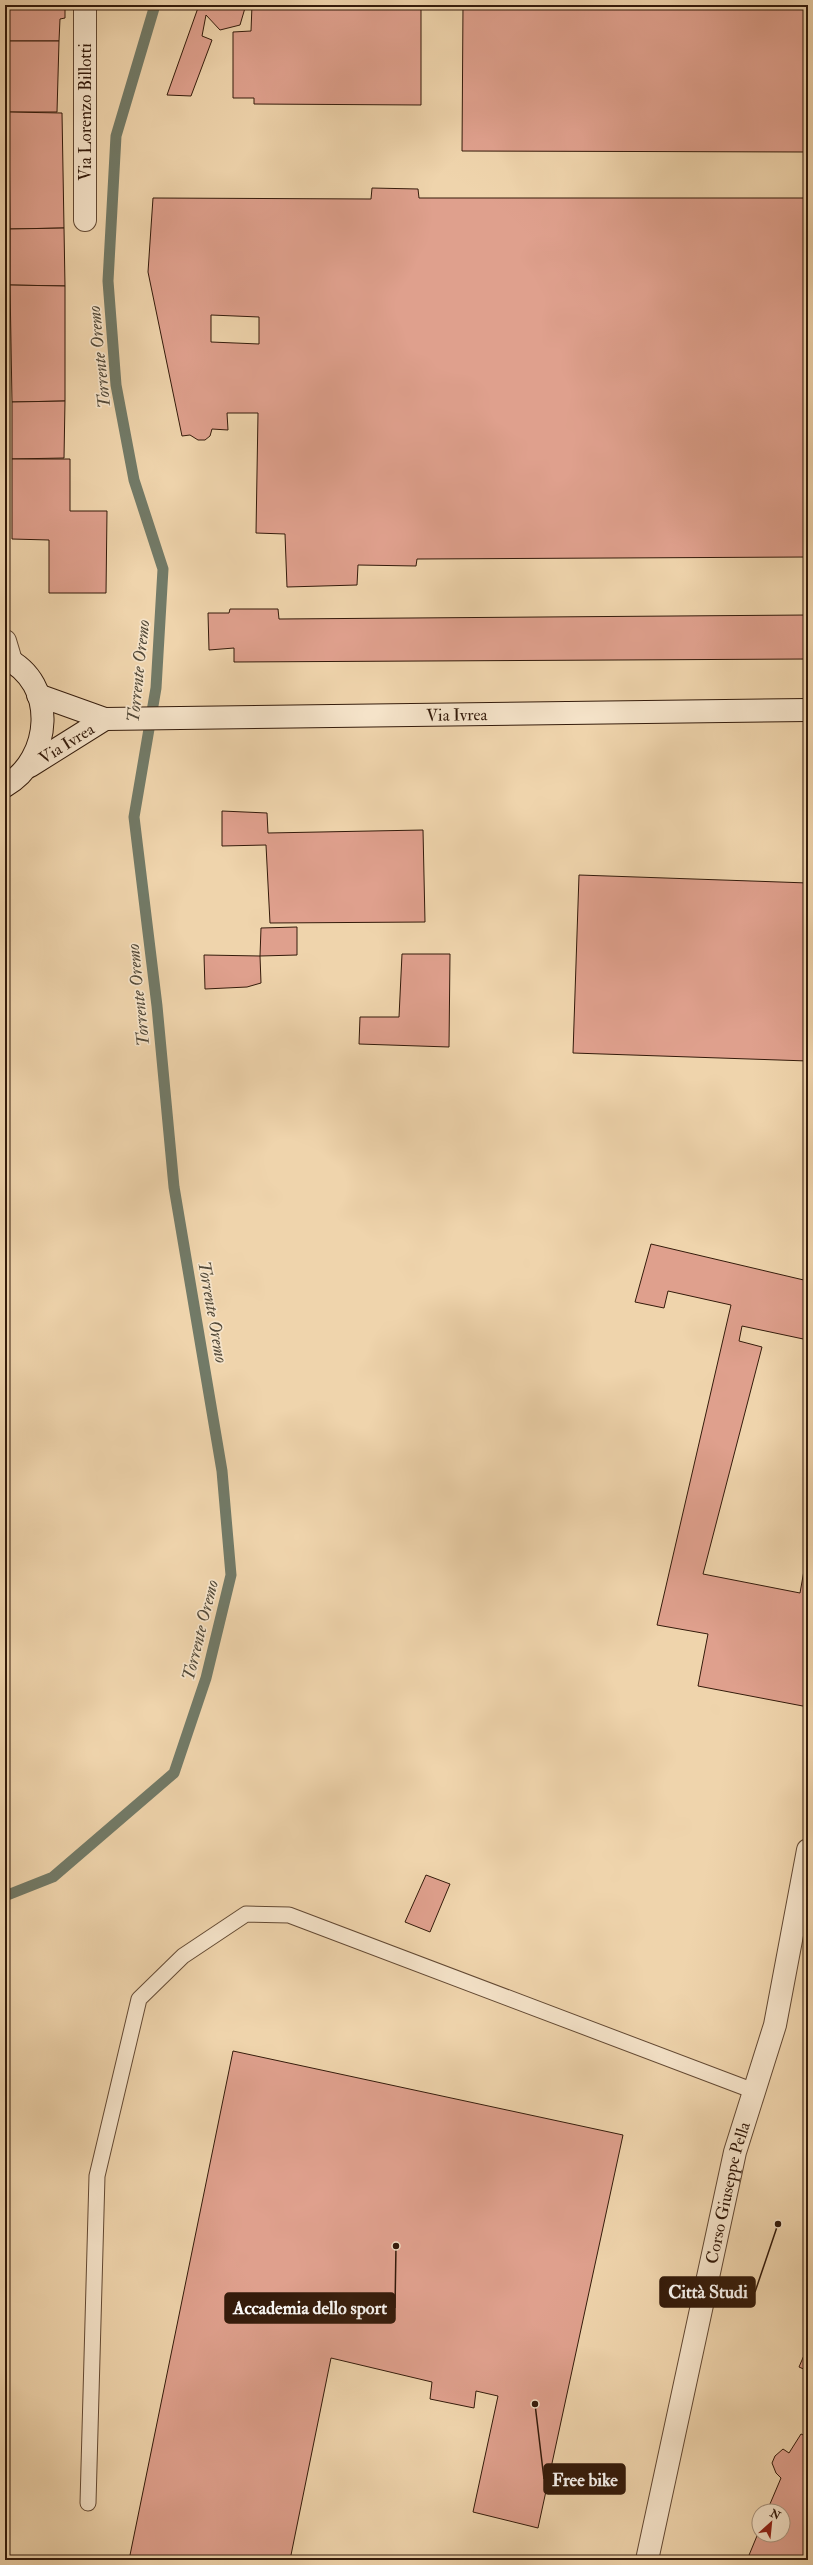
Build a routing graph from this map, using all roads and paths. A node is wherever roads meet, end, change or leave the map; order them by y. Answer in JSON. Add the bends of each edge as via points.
{"nodes":[{"id":1,"x":85,"y":5,"type":"edge"},
{"id":2,"x":85,"y":220,"type":"dead end"},
{"id":3,"x":7,"y":653,"type":"edge"},
{"id":4,"x":38,"y":695,"type":"junction"},
{"id":5,"x":808,"y":710,"type":"edge"},
{"id":6,"x":105,"y":719,"type":"junction"},
{"id":7,"x":28,"y":766,"type":"junction"},
{"id":8,"x":5,"y":786,"type":"edge"},
{"id":9,"x":808,"y":1850,"type":"edge"},
{"id":10,"x":754,"y":2091,"type":"junction"},
{"id":11,"x":88,"y":2503,"type":"dead end"},
{"id":12,"x":647,"y":2560,"type":"edge"}],
"edges":[{"from":1,"to":2,"type":"main road","name":"Via Lorenzo Billotti"},
{"from":3,"to":4,"type":"main road","via":[[27,676]]},
{"from":4,"to":6,"type":"main road","name":"Via Ivrea"},
{"from":4,"to":7,"type":"main road","via":[[43,720],[40,744]]},
{"from":5,"to":6,"type":"main road","name":"Via Ivrea"},
{"from":6,"to":7,"type":"main road","name":"Via Ivrea"},
{"from":7,"to":8,"type":"main road","via":[[15,781]]},
{"from":9,"to":10,"type":"main road","name":"Corso Giuseppe Pella","via":[[775,2025]]},
{"from":10,"to":11,"type":"lane","via":[[289,1915],[246,1914],[183,1956],[139,1999],[97,2176]]},
{"from":10,"to":12,"type":"main road","name":"Corso Giuseppe Pella","via":[[735,2152]]}]}
